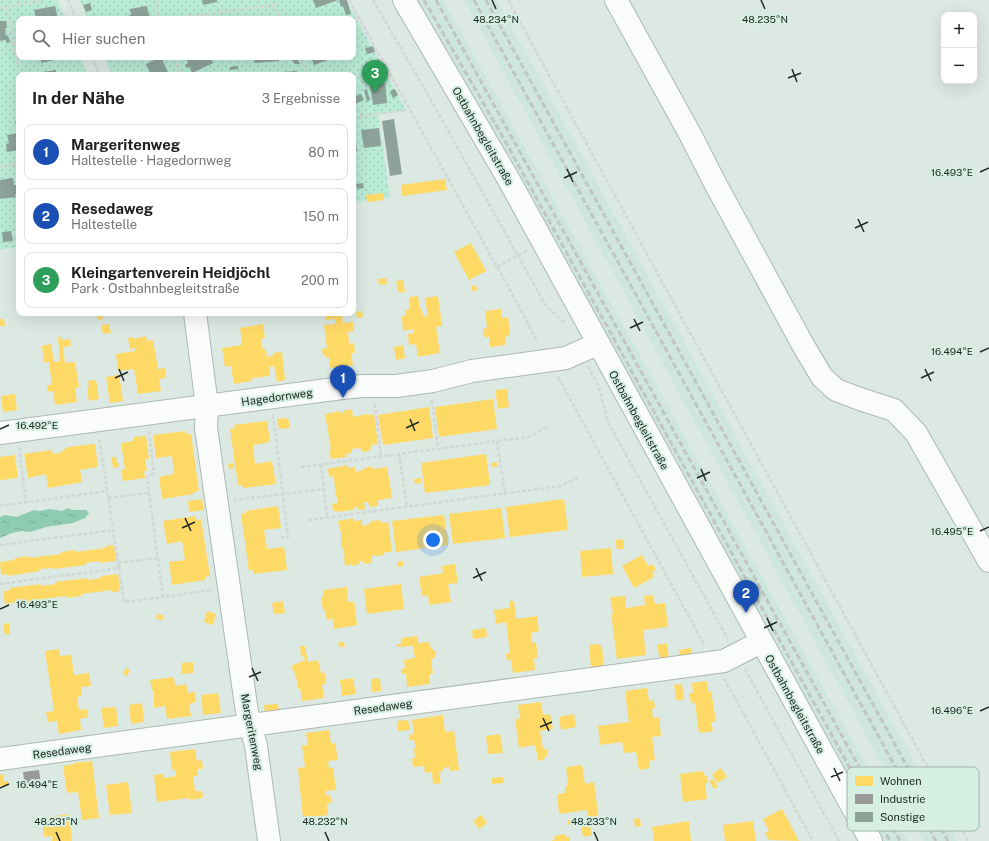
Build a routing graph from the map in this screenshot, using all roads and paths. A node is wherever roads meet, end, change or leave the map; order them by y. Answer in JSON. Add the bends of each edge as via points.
{"nodes":[{"id":1,"x":43,"y":0,"type":"edge"},
{"id":2,"x":68,"y":0,"type":"edge"},
{"id":3,"x":156,"y":0,"type":"edge"},
{"id":4,"x":350,"y":0,"type":"edge"},
{"id":5,"x":373,"y":0,"type":"edge"},
{"id":6,"x":404,"y":0,"type":"edge"},
{"id":7,"x":508,"y":0,"type":"edge"},
{"id":8,"x":616,"y":0,"type":"edge"},
{"id":9,"x":6,"y":7,"type":"junction"},
{"id":10,"x":0,"y":8,"type":"edge"},
{"id":11,"x":75,"y":16,"type":"edge"},
{"id":12,"x":159,"y":16,"type":"edge"},
{"id":13,"x":192,"y":16,"type":"edge"},
{"id":14,"x":280,"y":16,"type":"edge"},
{"id":15,"x":16,"y":57,"type":"edge"},
{"id":16,"x":17,"y":60,"type":"edge"},
{"id":17,"x":93,"y":60,"type":"edge"},
{"id":18,"x":175,"y":60,"type":"edge"},
{"id":19,"x":301,"y":60,"type":"edge"},
{"id":20,"x":18,"y":67,"type":"dead end"},
{"id":21,"x":99,"y":72,"type":"edge"},
{"id":22,"x":180,"y":72,"type":"edge"},
{"id":23,"x":307,"y":72,"type":"edge"},
{"id":24,"x":406,"y":110,"type":"dead end"},
{"id":25,"x":356,"y":118,"type":"edge"},
{"id":26,"x":16,"y":164,"type":"edge"},
{"id":27,"x":0,"y":167,"type":"edge"},
{"id":28,"x":530,"y":249,"type":"dead end"},
{"id":29,"x":518,"y":256,"type":"junction"},
{"id":30,"x":497,"y":267,"type":"junction"},
{"id":31,"x":195,"y":316,"type":"edge"},
{"id":32,"x":568,"y":327,"type":"dead end"},
{"id":33,"x":589,"y":348,"type":"junction"},
{"id":34,"x":548,"y":360,"type":"junction"},
{"id":35,"x":429,"y":381,"type":"junction"},
{"id":36,"x":372,"y":386,"type":"junction"},
{"id":37,"x":207,"y":406,"type":"junction"},
{"id":38,"x":272,"y":411,"type":"dead end"},
{"id":39,"x":549,"y":426,"type":"dead end"},
{"id":40,"x":148,"y":428,"type":"dead end"},
{"id":41,"x":8,"y":432,"type":"edge"},
{"id":42,"x":99,"y":435,"type":"dead end"},
{"id":43,"x":497,"y":441,"type":"junction"},
{"id":44,"x":438,"y":448,"type":"junction"},
{"id":45,"x":399,"y":454,"type":"junction"},
{"id":46,"x":382,"y":456,"type":"junction"},
{"id":47,"x":321,"y":464,"type":"junction"},
{"id":48,"x":301,"y":467,"type":"dead end"},
{"id":49,"x":578,"y":478,"type":"dead end"},
{"id":50,"x":324,"y":489,"type":"junction"},
{"id":51,"x":107,"y":491,"type":"junction"},
{"id":52,"x":150,"y":493,"type":"junction"},
{"id":53,"x":283,"y":493,"type":"junction"},
{"id":54,"x":505,"y":494,"type":"junction"},
{"id":55,"x":108,"y":498,"type":"junction"},
{"id":56,"x":26,"y":502,"type":"junction"},
{"id":57,"x":217,"y":503,"type":"junction"},
{"id":58,"x":0,"y":506,"type":"edge"},
{"id":59,"x":406,"y":507,"type":"junction"},
{"id":60,"x":327,"y":517,"type":"junction"},
{"id":61,"x":308,"y":520,"type":"dead end"},
{"id":62,"x":113,"y":530,"type":"junction"},
{"id":63,"x":280,"y":538,"type":"dead end"},
{"id":64,"x":0,"y":545,"type":"edge"},
{"id":65,"x":158,"y":558,"type":"junction"},
{"id":66,"x":989,"y":561,"type":"edge"},
{"id":67,"x":118,"y":563,"type":"junction"},
{"id":68,"x":119,"y":568,"type":"junction"},
{"id":69,"x":0,"y":583,"type":"edge"},
{"id":70,"x":229,"y":587,"type":"junction"},
{"id":71,"x":163,"y":597,"type":"junction"},
{"id":72,"x":761,"y":642,"type":"junction"},
{"id":73,"x":708,"y":650,"type":"dead end"},
{"id":74,"x":737,"y":655,"type":"junction"},
{"id":75,"x":721,"y":672,"type":"dead end"},
{"id":76,"x":250,"y":725,"type":"junction"},
{"id":77,"x":0,"y":759,"type":"edge"},
{"id":78,"x":928,"y":767,"type":"edge"},
{"id":79,"x":847,"y":798,"type":"edge"},
{"id":80,"x":865,"y":831,"type":"edge"},
{"id":81,"x":963,"y":831,"type":"edge"},
{"id":82,"x":269,"y":841,"type":"edge"},
{"id":83,"x":813,"y":841,"type":"edge"},
{"id":84,"x":839,"y":841,"type":"edge"},
{"id":85,"x":871,"y":841,"type":"edge"},
{"id":86,"x":968,"y":841,"type":"edge"}],
"edges":[{"from":1,"to":9,"type":"path"},
{"from":2,"to":11,"type":"path"},
{"from":3,"to":12,"type":"path"},
{"from":4,"to":30,"type":"path"},
{"from":5,"to":29,"type":"path"},
{"from":6,"to":33,"type":"street","name":"Ostbahnbegleitstraße","via":[[509,180]]},
{"from":7,"to":78,"type":"path"},
{"from":8,"to":66,"type":"street","via":[[822,377],[836,390],[894,410],[916,433]]},
{"from":9,"to":10,"type":"path"},
{"from":9,"to":15,"type":"path"},
{"from":13,"to":14,"type":"path","via":[[274,5]]},
{"from":16,"to":20,"type":"path"},
{"from":17,"to":21,"type":"path"},
{"from":18,"to":22,"type":"path"},
{"from":19,"to":23,"type":"path"},
{"from":24,"to":25,"type":"path"},
{"from":26,"to":27,"type":"path"},
{"from":28,"to":29,"type":"path"},
{"from":29,"to":30,"type":"path"},
{"from":29,"to":32,"type":"path","via":[[546,306]]},
{"from":30,"to":34,"type":"path"},
{"from":31,"to":37,"type":"street","name":"Margeritenweg"},
{"from":33,"to":34,"type":"street","name":"Hagedornweg","via":[[566,358]]},
{"from":33,"to":72,"type":"street","name":"Ostbahnbegleitstraße"},
{"from":33,"to":74,"type":"path","via":[[609,424]]},
{"from":34,"to":35,"type":"street","name":"Hagedornweg","via":[[472,371]]},
{"from":34,"to":73,"type":"path"},
{"from":35,"to":36,"type":"street","name":"Hagedornweg","via":[[396,386]]},
{"from":35,"to":44,"type":"path"},
{"from":36,"to":37,"type":"street","name":"Hagedornweg","via":[[293,402]]},
{"from":36,"to":46,"type":"path"},
{"from":37,"to":41,"type":"street","name":"Hagedornweg"},
{"from":37,"to":57,"type":"street","name":"Margeritenweg","via":[[206,428]]},
{"from":38,"to":53,"type":"path"},
{"from":39,"to":43,"type":"path","via":[[528,437]]},
{"from":40,"to":52,"type":"path","via":[[154,473],[147,477]]},
{"from":41,"to":56,"type":"path"},
{"from":42,"to":51,"type":"path"},
{"from":43,"to":44,"type":"path"},
{"from":43,"to":54,"type":"path"},
{"from":44,"to":45,"type":"path"},
{"from":45,"to":46,"type":"path"},
{"from":45,"to":59,"type":"path"},
{"from":46,"to":47,"type":"path"},
{"from":47,"to":48,"type":"path"},
{"from":47,"to":50,"type":"path"},
{"from":49,"to":54,"type":"path","via":[[560,486]]},
{"from":50,"to":53,"type":"path"},
{"from":50,"to":60,"type":"path"},
{"from":51,"to":55,"type":"path"},
{"from":51,"to":56,"type":"path"},
{"from":52,"to":55,"type":"path"},
{"from":52,"to":65,"type":"path"},
{"from":53,"to":57,"type":"path"},
{"from":53,"to":63,"type":"path","via":[[288,536]]},
{"from":54,"to":59,"type":"path"},
{"from":55,"to":62,"type":"path"},
{"from":56,"to":58,"type":"path"},
{"from":57,"to":70,"type":"street","name":"Margeritenweg"},
{"from":59,"to":60,"type":"path"},
{"from":60,"to":61,"type":"path"},
{"from":62,"to":64,"type":"path"},
{"from":62,"to":67,"type":"path"},
{"from":65,"to":67,"type":"path"},
{"from":65,"to":71,"type":"path"},
{"from":67,"to":68,"type":"path"},
{"from":68,"to":69,"type":"path"},
{"from":68,"to":71,"type":"path","via":[[124,602]]},
{"from":70,"to":71,"type":"path"},
{"from":70,"to":76,"type":"street","name":"Margeritenweg"},
{"from":72,"to":74,"type":"street","name":"Resedaweg"},
{"from":72,"to":79,"type":"street","name":"Ostbahnbegleitstraße"},
{"from":74,"to":76,"type":"street","name":"Resedaweg","via":[[724,661]]},
{"from":74,"to":84,"type":"path"},
{"from":75,"to":83,"type":"path"},
{"from":76,"to":77,"type":"street","name":"Resedaweg"},
{"from":76,"to":82,"type":"street","name":"Margeritenweg","via":[[256,746]]},
{"from":80,"to":85,"type":"street","name":"Ostbahnbegleitstraße"},
{"from":81,"to":86,"type":"path"}]}
